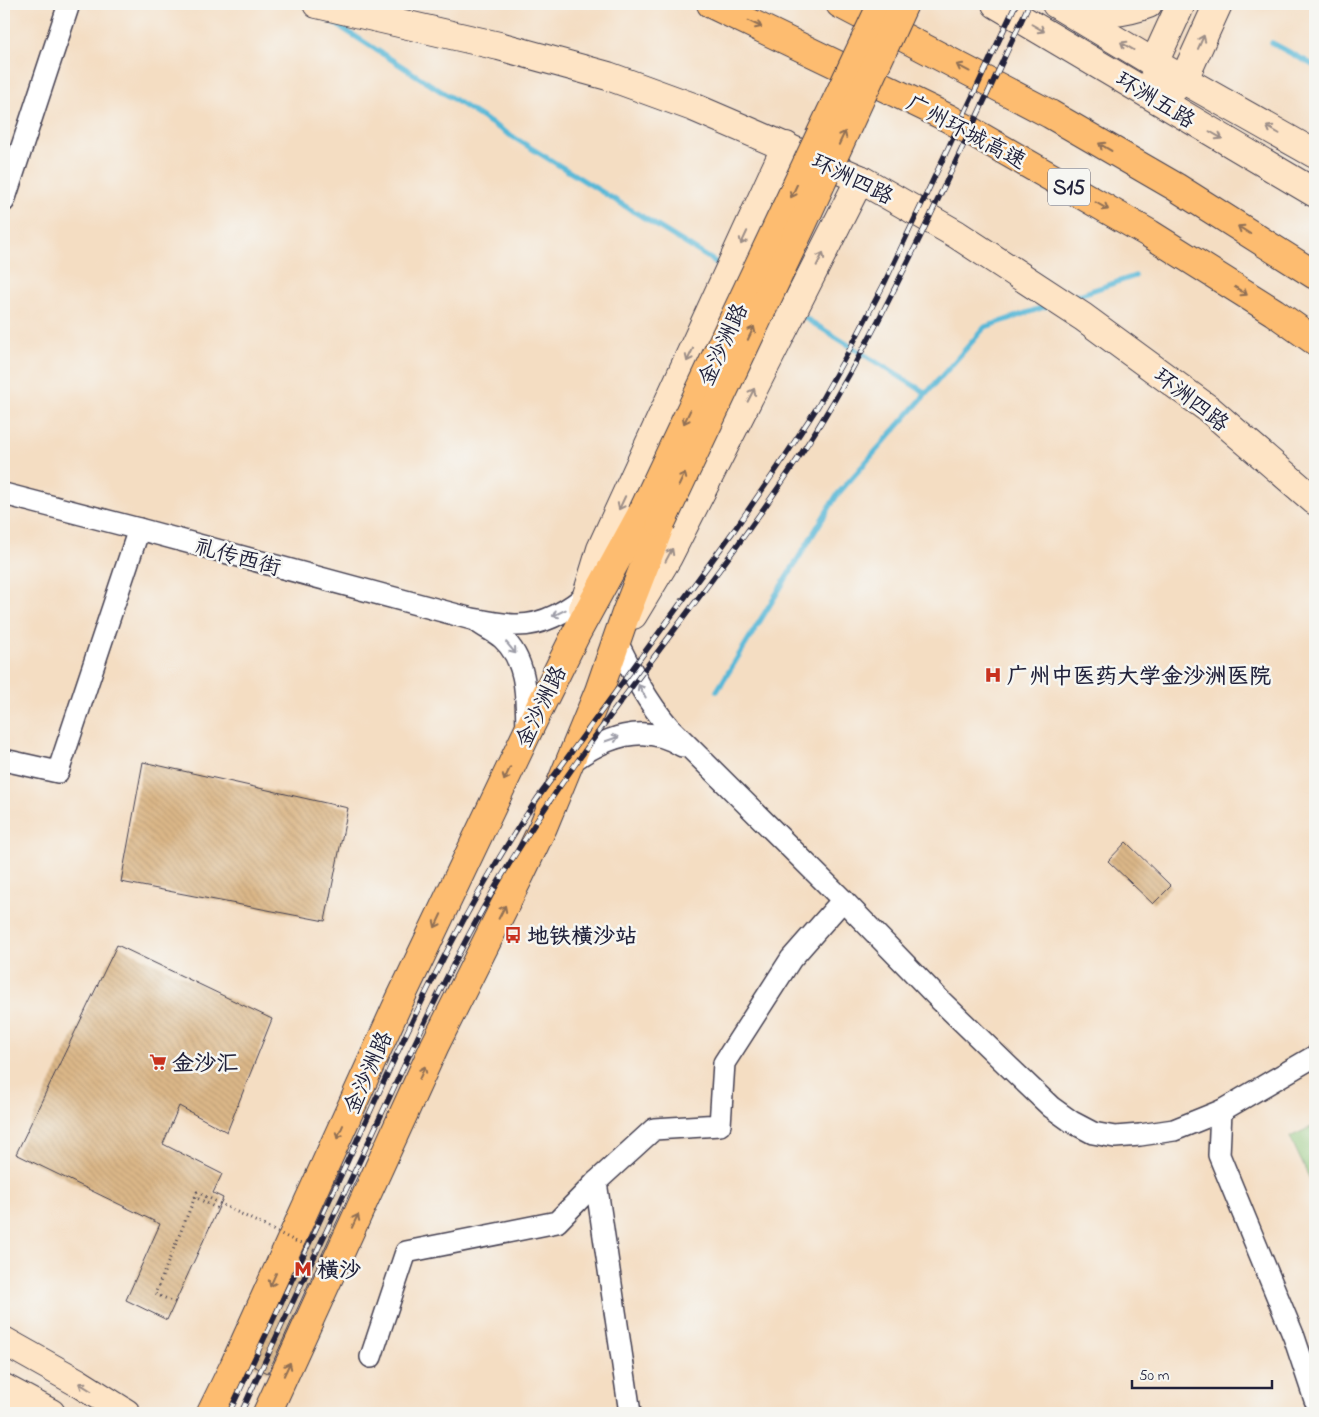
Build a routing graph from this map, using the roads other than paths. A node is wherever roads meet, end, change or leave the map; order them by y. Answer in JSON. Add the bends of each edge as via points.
{"nodes":[{"id":1,"x":69,"y":4,"type":"edge"},
{"id":2,"x":317,"y":4,"type":"edge"},
{"id":3,"x":711,"y":4,"type":"edge"},
{"id":4,"x":840,"y":4,"type":"edge"},
{"id":5,"x":882,"y":4,"type":"edge"},
{"id":6,"x":904,"y":4,"type":"edge"},
{"id":7,"x":996,"y":4,"type":"edge"},
{"id":8,"x":1148,"y":4,"type":"edge"},
{"id":9,"x":1181,"y":4,"type":"edge"},
{"id":10,"x":1218,"y":4,"type":"edge"},
{"id":11,"x":1062,"y":8,"type":"edge"},
{"id":12,"x":1154,"y":63,"type":"junction"},
{"id":13,"x":1184,"y":79,"type":"junction"},
{"id":14,"x":1159,"y":101,"type":"junction"},
{"id":15,"x":786,"y":146,"type":"junction"},
{"id":16,"x":1315,"y":154,"type":"edge"},
{"id":17,"x":860,"y":179,"type":"junction"},
{"id":18,"x":1315,"y":193,"type":"edge"},
{"id":19,"x":4,"y":201,"type":"edge"},
{"id":20,"x":1315,"y":275,"type":"edge"},
{"id":21,"x":1315,"y":341,"type":"edge"},
{"id":22,"x":4,"y":494,"type":"edge"},
{"id":23,"x":1315,"y":501,"type":"edge"},
{"id":24,"x":651,"y":518,"type":"junction"},
{"id":25,"x":140,"y":529,"type":"junction"},
{"id":26,"x":610,"y":573,"type":"junction"},
{"id":27,"x":588,"y":594,"type":"junction"},
{"id":28,"x":472,"y":619,"type":"junction"},
{"id":29,"x":576,"y":634,"type":"junction"},
{"id":30,"x":617,"y":642,"type":"junction"},
{"id":31,"x":526,"y":734,"type":"junction"},
{"id":32,"x":696,"y":754,"type":"junction"},
{"id":33,"x":4,"y":760,"type":"edge"},
{"id":34,"x":570,"y":763,"type":"junction"},
{"id":35,"x":843,"y":900,"type":"junction"},
{"id":36,"x":1315,"y":1056,"type":"edge"},
{"id":37,"x":1221,"y":1111,"type":"junction"},
{"id":38,"x":596,"y":1182,"type":"junction"},
{"id":39,"x":4,"y":1341,"type":"edge"},
{"id":40,"x":371,"y":1357,"type":"dead end"},
{"id":41,"x":4,"y":1388,"type":"edge"},
{"id":42,"x":1315,"y":1400,"type":"edge"},
{"id":43,"x":51,"y":1413,"type":"edge"},
{"id":44,"x":126,"y":1413,"type":"edge"},
{"id":45,"x":211,"y":1413,"type":"edge"},
{"id":46,"x":267,"y":1413,"type":"edge"},
{"id":47,"x":630,"y":1413,"type":"edge"}],
"edges":[{"from":1,"to":19,"type":"street"},
{"from":2,"to":15,"type":"street","name":"环洲四路","via":[[499,46],[608,76]]},
{"from":3,"to":21,"type":"main road","name":"广州环城高速","number":"S15","one_way":true,"via":[[948,118],[1150,234]]},
{"from":20,"to":4,"type":"main road","number":"S15","one_way":true,"via":[[1176,187],[1050,114]]},
{"from":5,"to":24,"type":"main road","name":"金沙洲路","one_way":true,"bridge":true},
{"from":24,"to":6,"type":"main road","name":"金沙洲路","one_way":true,"bridge":true,"via":[[802,226]]},
{"from":7,"to":14,"type":"street","name":"环洲五路","one_way":true},
{"from":8,"to":11,"type":"street","via":[[1103,13]]},
{"from":9,"to":12,"type":"street"},
{"from":13,"to":10,"type":"street","one_way":true},
{"from":12,"to":11,"type":"street","name":"环洲五路","one_way":true},
{"from":12,"to":13,"type":"street","name":"环洲五路"},
{"from":12,"to":14,"type":"street"},
{"from":13,"to":14,"type":"street"},
{"from":16,"to":13,"type":"street","name":"环洲五路","one_way":true},
{"from":14,"to":18,"type":"street","name":"环洲五路","one_way":true},
{"from":15,"to":17,"type":"street","name":"环洲四路"},
{"from":15,"to":27,"type":"street","one_way":true,"via":[[601,549]]},
{"from":17,"to":23,"type":"street","name":"环洲四路","via":[[956,234],[1083,317],[1210,410]]},
{"from":30,"to":17,"type":"street","one_way":true,"via":[[668,558]]},
{"from":22,"to":25,"type":"street","name":"礼传西街"},
{"from":24,"to":26,"type":"main road","name":"金沙洲路"},
{"from":24,"to":30,"type":"main road","name":"金沙洲路","via":[[643,567]]},
{"from":25,"to":28,"type":"street","name":"礼传西街"},
{"from":25,"to":33,"type":"street","via":[[58,772]]},
{"from":26,"to":27,"type":"street"},
{"from":26,"to":29,"type":"main road","name":"金沙洲路"},
{"from":27,"to":28,"type":"street","one_way":true,"via":[[563,612],[533,623],[516,625]]},
{"from":27,"to":29,"type":"street"},
{"from":28,"to":31,"type":"street","one_way":true,"via":[[502,638],[516,653],[526,691]]},
{"from":29,"to":31,"type":"main road","name":"金沙洲路"},
{"from":32,"to":30,"type":"street","one_way":true,"via":[[654,710]]},
{"from":30,"to":34,"type":"main road","name":"金沙洲路"},
{"from":31,"to":45,"type":"main road","name":"金沙洲路","one_way":true,"via":[[396,1008]]},
{"from":34,"to":32,"type":"street","one_way":true,"via":[[606,740],[643,733],[658,735]]},
{"from":32,"to":35,"type":"street"},
{"from":46,"to":34,"type":"main road","name":"金沙洲路","one_way":true,"via":[[435,1045],[520,875]]},
{"from":35,"to":37,"type":"street","via":[[940,1000],[1051,1107],[1072,1122],[1093,1133],[1114,1137],[1174,1130]]},
{"from":35,"to":38,"type":"street","via":[[791,959],[724,1063],[720,1125],[654,1130]]},
{"from":36,"to":37,"type":"street"},
{"from":37,"to":42,"type":"street","via":[[1219,1155],[1294,1337]]},
{"from":38,"to":40,"type":"street","via":[[557,1222],[406,1252]]},
{"from":38,"to":47,"type":"street"},
{"from":44,"to":39,"type":"street","one_way":true},
{"from":41,"to":43,"type":"street"}]}
